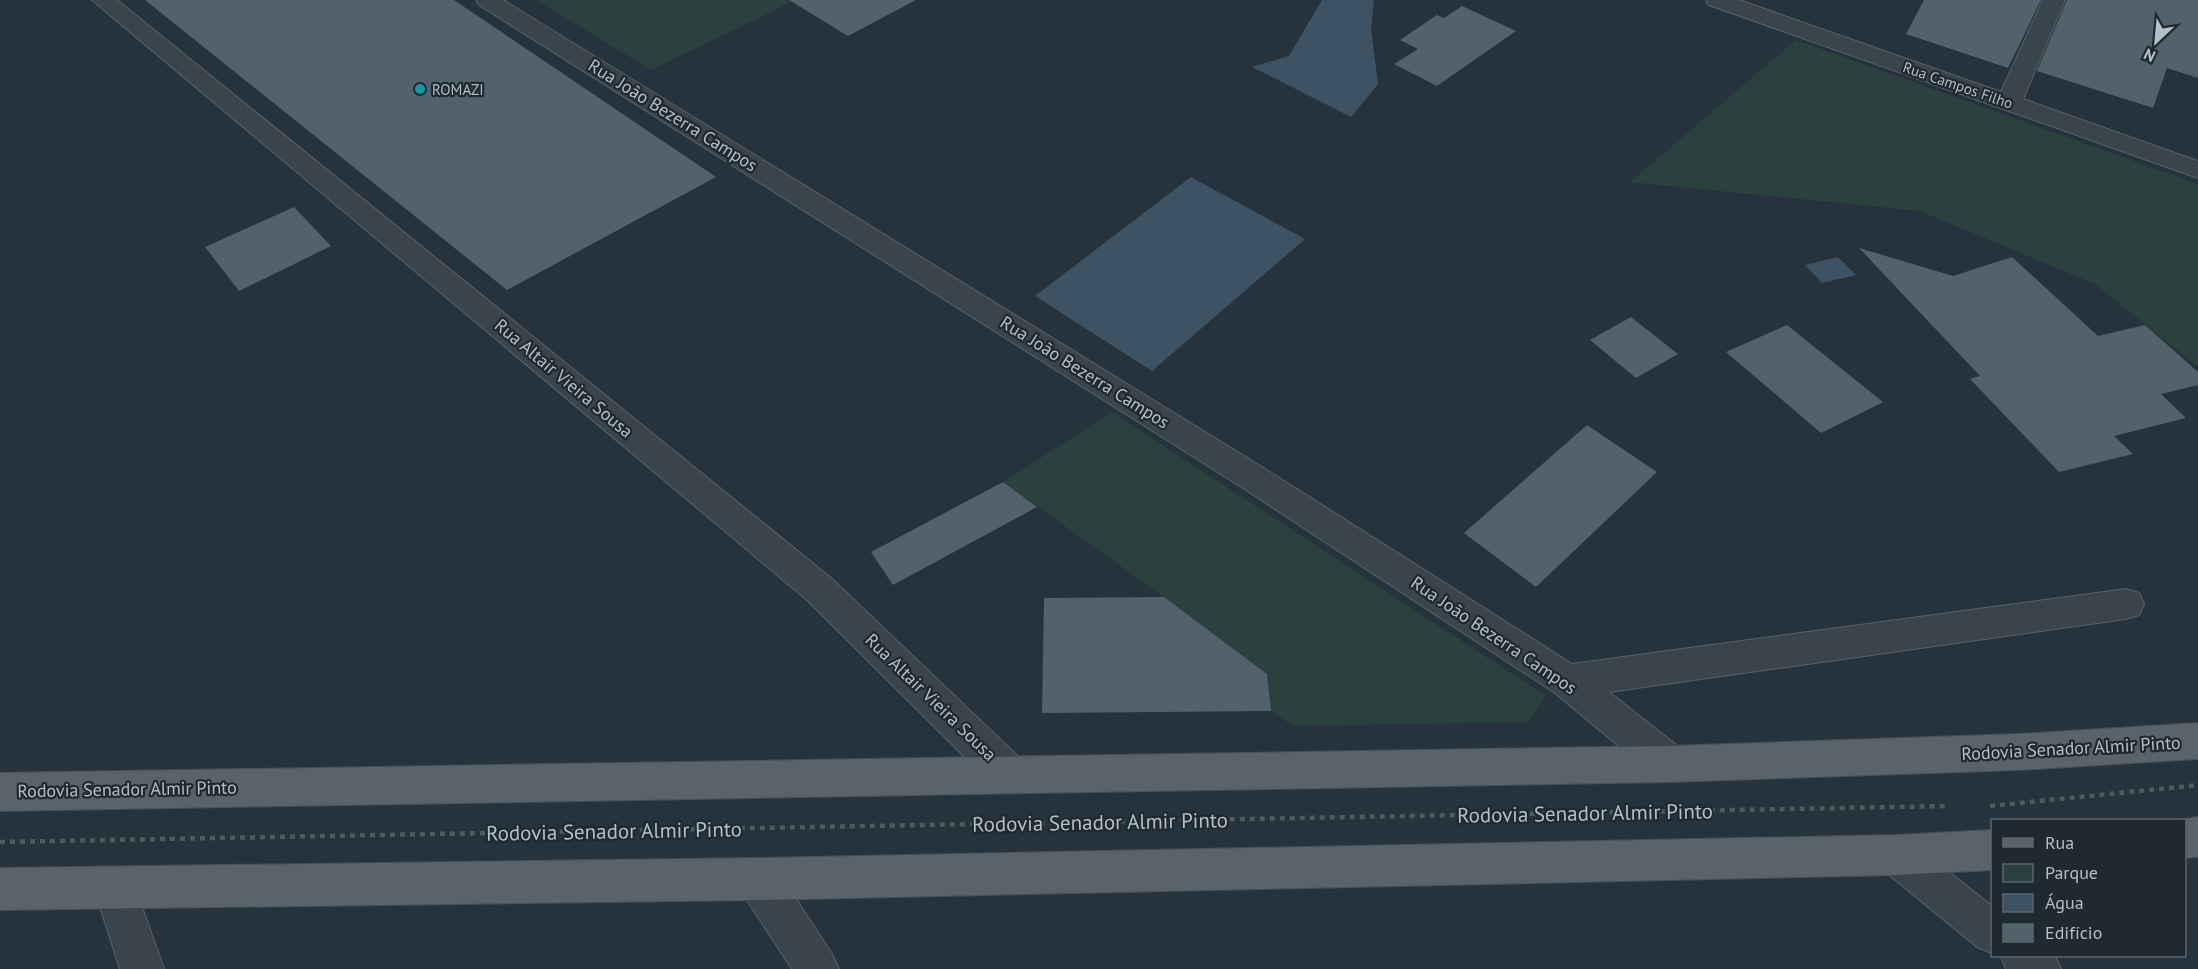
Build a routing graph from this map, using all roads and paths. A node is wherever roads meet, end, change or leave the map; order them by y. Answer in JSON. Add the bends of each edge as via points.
{"nodes":[{"id":1,"x":103,"y":0,"type":"edge"},
{"id":2,"x":487,"y":0,"type":"edge"},
{"id":3,"x":1717,"y":0,"type":"edge"},
{"id":4,"x":2054,"y":0,"type":"edge"},
{"id":5,"x":2009,"y":103,"type":"junction"},
{"id":6,"x":2198,"y":170,"type":"edge"},
{"id":7,"x":2126,"y":604,"type":"dead end"},
{"id":8,"x":1568,"y":681,"type":"junction"},
{"id":9,"x":2198,"y":741,"type":"edge"},
{"id":10,"x":1670,"y":764,"type":"junction"},
{"id":11,"x":1010,"y":775,"type":"junction"},
{"id":12,"x":2198,"y":785,"type":"edge"},
{"id":13,"x":0,"y":792,"type":"edge"},
{"id":14,"x":1957,"y":806,"type":"dead end"},
{"id":15,"x":1980,"y":806,"type":"dead end"},
{"id":16,"x":0,"y":842,"type":"edge"},
{"id":17,"x":1991,"y":850,"type":"edge"},
{"id":18,"x":1896,"y":855,"type":"junction"},
{"id":19,"x":758,"y":879,"type":"junction"},
{"id":20,"x":115,"y":888,"type":"junction"},
{"id":21,"x":0,"y":889,"type":"edge"},
{"id":22,"x":1991,"y":931,"type":"edge"},
{"id":23,"x":2023,"y":957,"type":"edge"},
{"id":24,"x":142,"y":969,"type":"edge"},
{"id":25,"x":817,"y":969,"type":"edge"},
{"id":26,"x":2039,"y":969,"type":"edge"}],
"edges":[{"from":1,"to":11,"type":"street","name":"Rua Altair Vieira Sousa","via":[[819,589]]},
{"from":2,"to":8,"type":"street","name":"Rua João Bezerra Campos","via":[[1258,481]]},
{"from":3,"to":5,"type":"street","name":"Rua Campos Filho"},
{"from":4,"to":5,"type":"street"},
{"from":5,"to":6,"type":"street","name":"Rua Campos Filho"},
{"from":7,"to":8,"type":"street"},
{"from":8,"to":10,"type":"street","name":"Rua João Bezerra Campos"},
{"from":9,"to":10,"type":"main road","name":"Rodovia Senador Almir Pinto","via":[[2018,752]]},
{"from":10,"to":11,"type":"main road","name":"Rodovia Senador Almir Pinto"},
{"from":11,"to":13,"type":"main road","name":"Rodovia Senador Almir Pinto"},
{"from":12,"to":15,"type":"path"},
{"from":14,"to":16,"type":"path","name":"Rodovia Senador Almir Pinto"},
{"from":17,"to":18,"type":"main road"},
{"from":18,"to":19,"type":"main road"},
{"from":18,"to":22,"type":"street"},
{"from":19,"to":20,"type":"main road"},
{"from":19,"to":25,"type":"street"},
{"from":20,"to":21,"type":"main road"},
{"from":20,"to":24,"type":"street"},
{"from":23,"to":26,"type":"street"}]}
